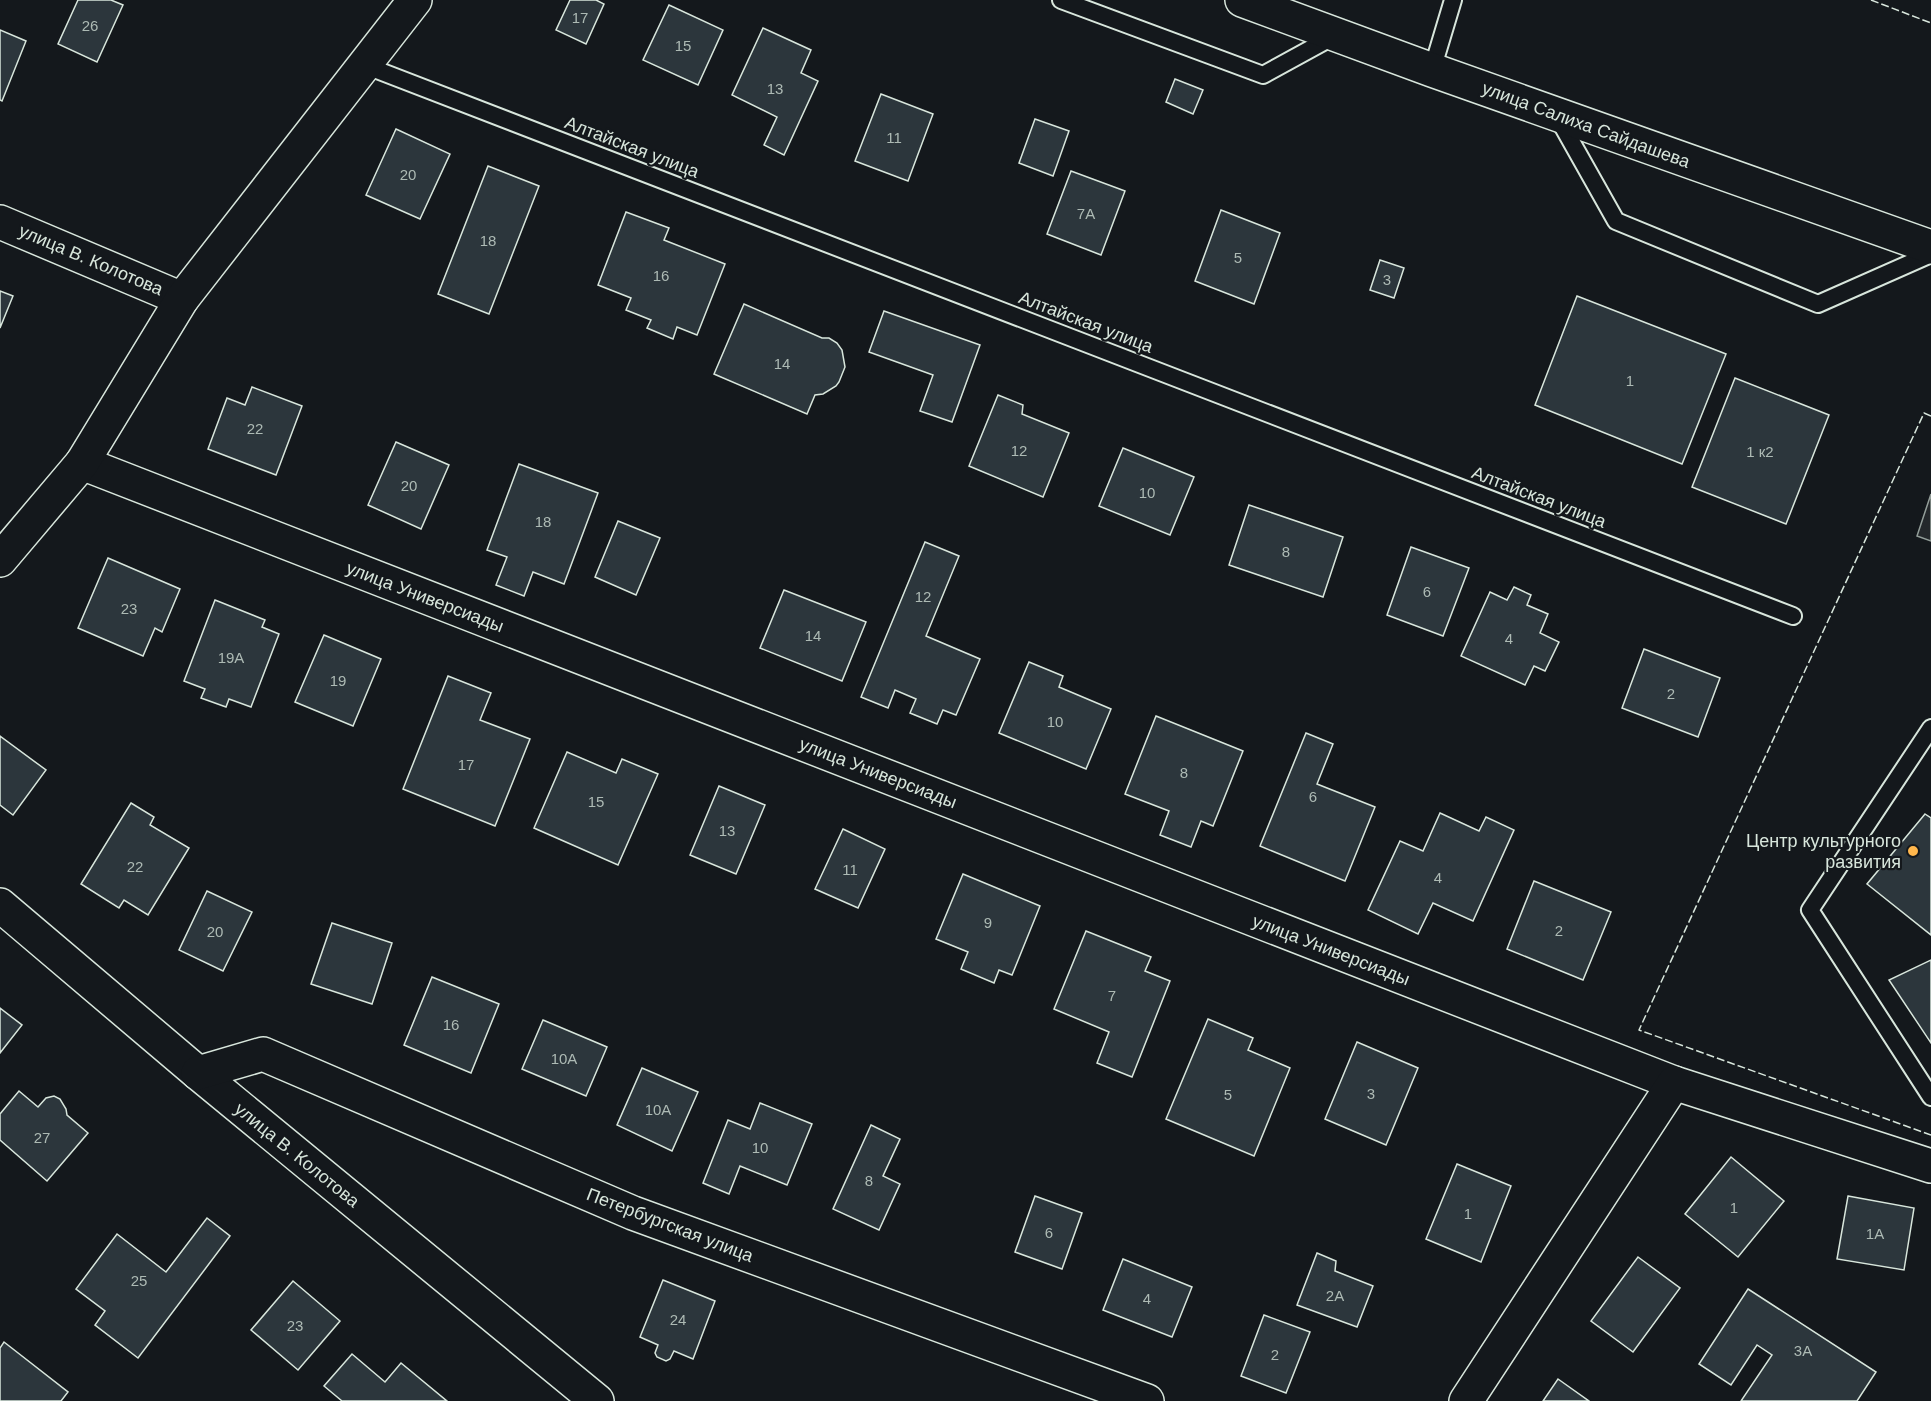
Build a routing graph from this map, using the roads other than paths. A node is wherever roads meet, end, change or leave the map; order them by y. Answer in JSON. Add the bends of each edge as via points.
{"nodes":[{"id":1,"x":415,"y":0,"type":"edge"},
{"id":2,"x":1061,"y":0,"type":"edge"},
{"id":3,"x":1242,"y":0,"type":"edge"},
{"id":4,"x":1453,"y":0,"type":"edge"},
{"id":5,"x":1337,"y":35,"type":"junction"},
{"id":6,"x":364,"y":64,"type":"junction"},
{"id":7,"x":1432,"y":70,"type":"junction"},
{"id":8,"x":1557,"y":114,"type":"junction"},
{"id":9,"x":0,"y":222,"type":"edge"},
{"id":10,"x":1931,"y":247,"type":"edge"},
{"id":11,"x":1931,"y":254,"type":"edge"},
{"id":12,"x":182,"y":299,"type":"junction"},
{"id":13,"x":81,"y":463,"type":"junction"},
{"id":14,"x":0,"y":560,"type":"edge"},
{"id":15,"x":1793,"y":616,"type":"dead end"},
{"id":16,"x":1931,"y":728,"type":"edge"},
{"id":17,"x":0,"y":905,"type":"edge"},
{"id":18,"x":198,"y":1073,"type":"junction"},
{"id":19,"x":1674,"y":1083,"type":"junction"},
{"id":20,"x":1931,"y":1096,"type":"edge"},
{"id":21,"x":1931,"y":1166,"type":"edge"},
{"id":22,"x":597,"y":1401,"type":"edge"},
{"id":23,"x":1147,"y":1401,"type":"edge"},
{"id":24,"x":1466,"y":1401,"type":"edge"}],
"edges":[{"from":1,"to":6,"type":"street"},
{"from":2,"to":5,"type":"lane","via":[[1263,75]]},
{"from":3,"to":5,"type":"street","name":"улица Салиха Сайдашева"},
{"from":4,"to":7,"type":"lane"},
{"from":5,"to":7,"type":"street","name":"улица Салиха Сайдашева"},
{"from":6,"to":12,"type":"street"},
{"from":6,"to":15,"type":"lane","name":"Алтайская улица"},
{"from":7,"to":8,"type":"street","name":"улица Салиха Сайдашева"},
{"from":8,"to":10,"type":"street","name":"улица Салиха Сайдашева"},
{"from":8,"to":11,"type":"lane","via":[[1616,221],[1818,304]]},
{"from":9,"to":12,"type":"street","name":"улица В. Колотова"},
{"from":12,"to":13,"type":"street"},
{"from":13,"to":14,"type":"street"},
{"from":13,"to":19,"type":"street","name":"улица Универсиады"},
{"from":16,"to":20,"type":"lane","via":[[1810,910]]},
{"from":17,"to":18,"type":"street","name":"улица В. Колотова"},
{"from":18,"to":22,"type":"street","name":"улица В. Колотова"},
{"from":18,"to":23,"type":"street","name":"Петербургская улица","via":[[263,1054],[633,1213]]},
{"from":19,"to":21,"type":"street","name":"улица Универсиады"},
{"from":19,"to":24,"type":"street"}]}
